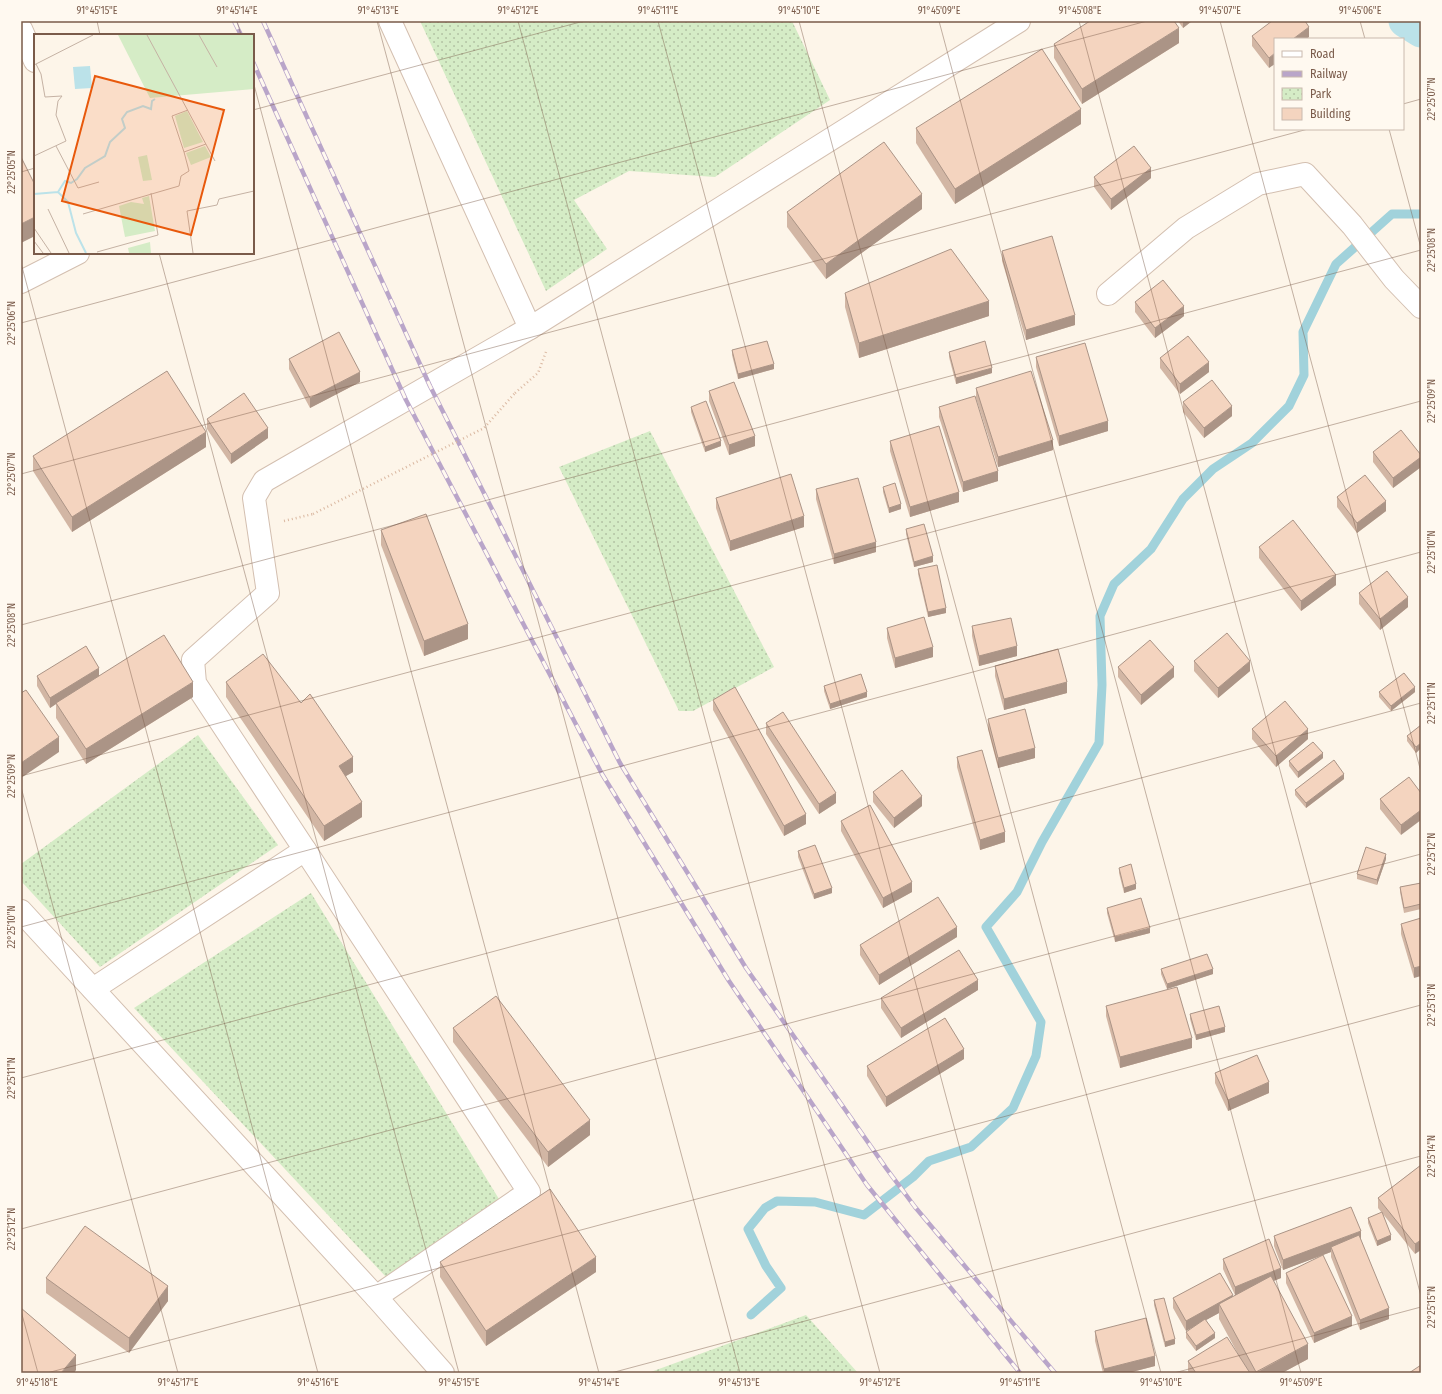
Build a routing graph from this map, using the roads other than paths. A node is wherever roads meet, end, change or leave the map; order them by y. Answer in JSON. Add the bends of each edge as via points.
{"nodes":[{"id":1,"x":390,"y":21,"type":"edge"},
{"id":2,"x":1019,"y":21,"type":"edge"},
{"id":3,"x":21,"y":29,"type":"edge"},
{"id":4,"x":34,"y":59,"type":"edge"},
{"id":5,"x":76,"y":254,"type":"edge"},
{"id":6,"x":21,"y":282,"type":"edge"},
{"id":7,"x":1108,"y":294,"type":"dead end"},
{"id":8,"x":1421,"y":307,"type":"edge"},
{"id":9,"x":530,"y":328,"type":"junction"},
{"id":10,"x":305,"y":850,"type":"junction"},
{"id":11,"x":21,"y":910,"type":"edge"},
{"id":12,"x":93,"y":989,"type":"junction"},
{"id":13,"x":376,"y":1297,"type":"junction"},
{"id":14,"x":442,"y":1373,"type":"edge"}],
"edges":[{"from":1,"to":9,"type":"street"},
{"from":2,"to":9,"type":"street"},
{"from":3,"to":4,"type":"street"},
{"from":5,"to":6,"type":"street"},
{"from":7,"to":8,"type":"street","via":[[1186,228],[1258,184],[1305,174]]},
{"from":9,"to":10,"type":"street","via":[[264,481],[254,498],[268,593],[193,660],[195,683]]},
{"from":10,"to":12,"type":"street"},
{"from":10,"to":13,"type":"street","via":[[530,1192]]},
{"from":11,"to":12,"type":"street"},
{"from":12,"to":13,"type":"street"},
{"from":13,"to":14,"type":"street"}]}
